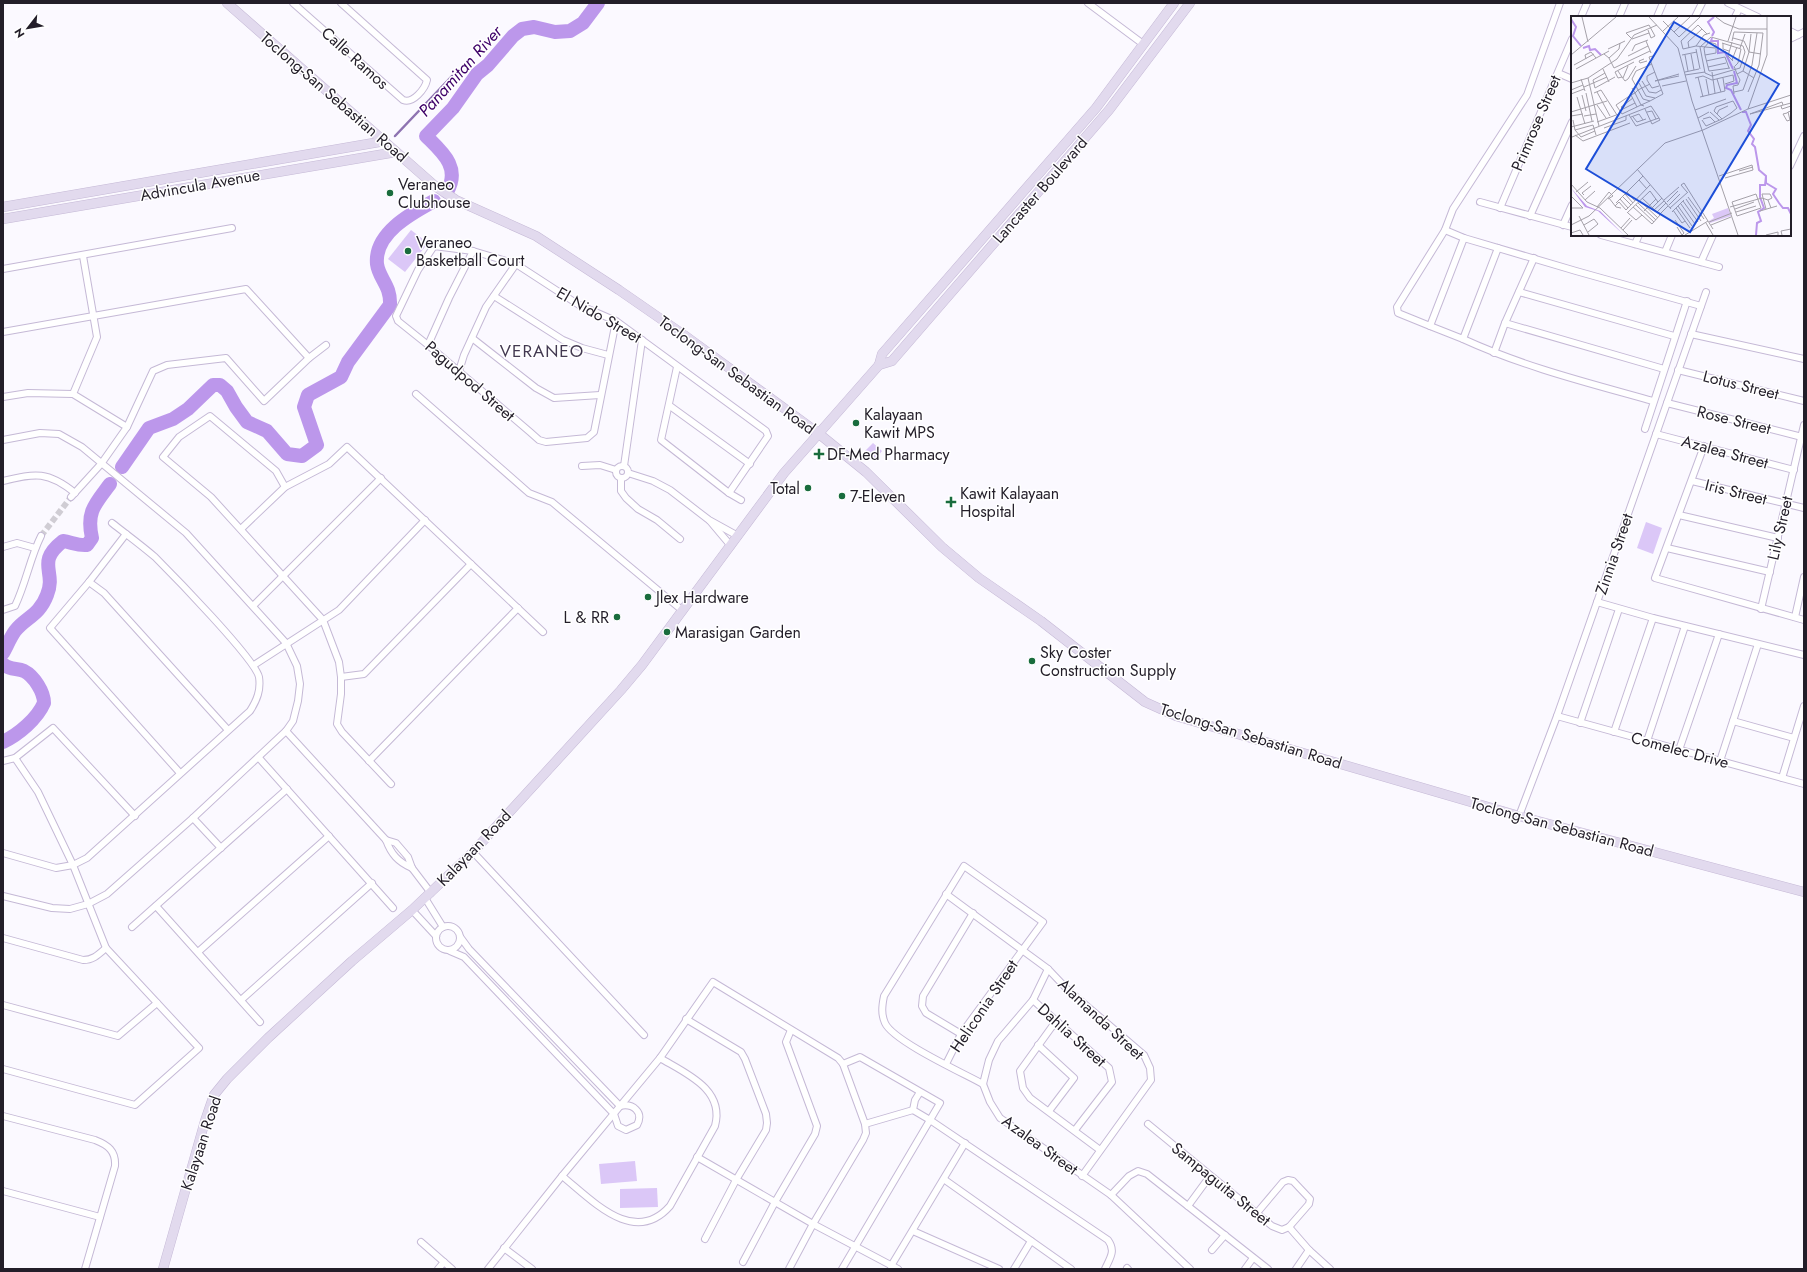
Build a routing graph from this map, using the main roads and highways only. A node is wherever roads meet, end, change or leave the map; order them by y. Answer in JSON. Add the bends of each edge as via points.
{"nodes":[{"id":1,"x":227,"y":3,"type":"edge"},
{"id":2,"x":1174,"y":3,"type":"edge"},
{"id":3,"x":1190,"y":3,"type":"edge"},
{"id":4,"x":385,"y":141,"type":"junction"},
{"id":5,"x":396,"y":152,"type":"junction"},
{"id":6,"x":187,"y":176,"type":"junction"},
{"id":7,"x":189,"y":187,"type":"junction"},
{"id":8,"x":3,"y":207,"type":"edge"},
{"id":9,"x":3,"y":219,"type":"edge"},
{"id":10,"x":879,"y":366,"type":"junction"},
{"id":11,"x":818,"y":433,"type":"junction"},
{"id":12,"x":1804,"y":892,"type":"edge"},
{"id":13,"x":163,"y":1269,"type":"edge"}],
"edges":[{"from":1,"to":4,"type":"main road","name":"Toclong-San Sebastian Road"},
{"from":2,"to":10,"type":"main road","name":"Lancaster Boulevard","via":[[1096,108],[882,354]]},
{"from":3,"to":10,"type":"main road","name":"Lancaster Boulevard","via":[[1109,110],[1057,171],[892,360]]},
{"from":4,"to":5,"type":"main road","name":"Toclong-San Sebastian Road"},
{"from":4,"to":6,"type":"main road","name":"Advincula Avenue"},
{"from":5,"to":7,"type":"main road","name":"Advincula Avenue"},
{"from":5,"to":11,"type":"main road","name":"Toclong-San Sebastian Road","via":[[446,194],[536,236],[619,290]]},
{"from":6,"to":7,"type":"main road"},
{"from":6,"to":8,"type":"main road","name":"Advincula Avenue"},
{"from":7,"to":9,"type":"main road","name":"Advincula Avenue"},
{"from":10,"to":11,"type":"main road","name":"Lancaster Boulevard"},
{"from":11,"to":12,"type":"main road","name":"Toclong-San Sebastian Road","via":[[866,472],[942,547],[979,578],[1042,622],[1145,702],[1176,716],[1519,816]]},
{"from":11,"to":13,"type":"main road","name":"Kalayaan Road","via":[[784,473],[642,665],[473,852],[226,1079],[214,1095]]}]}
